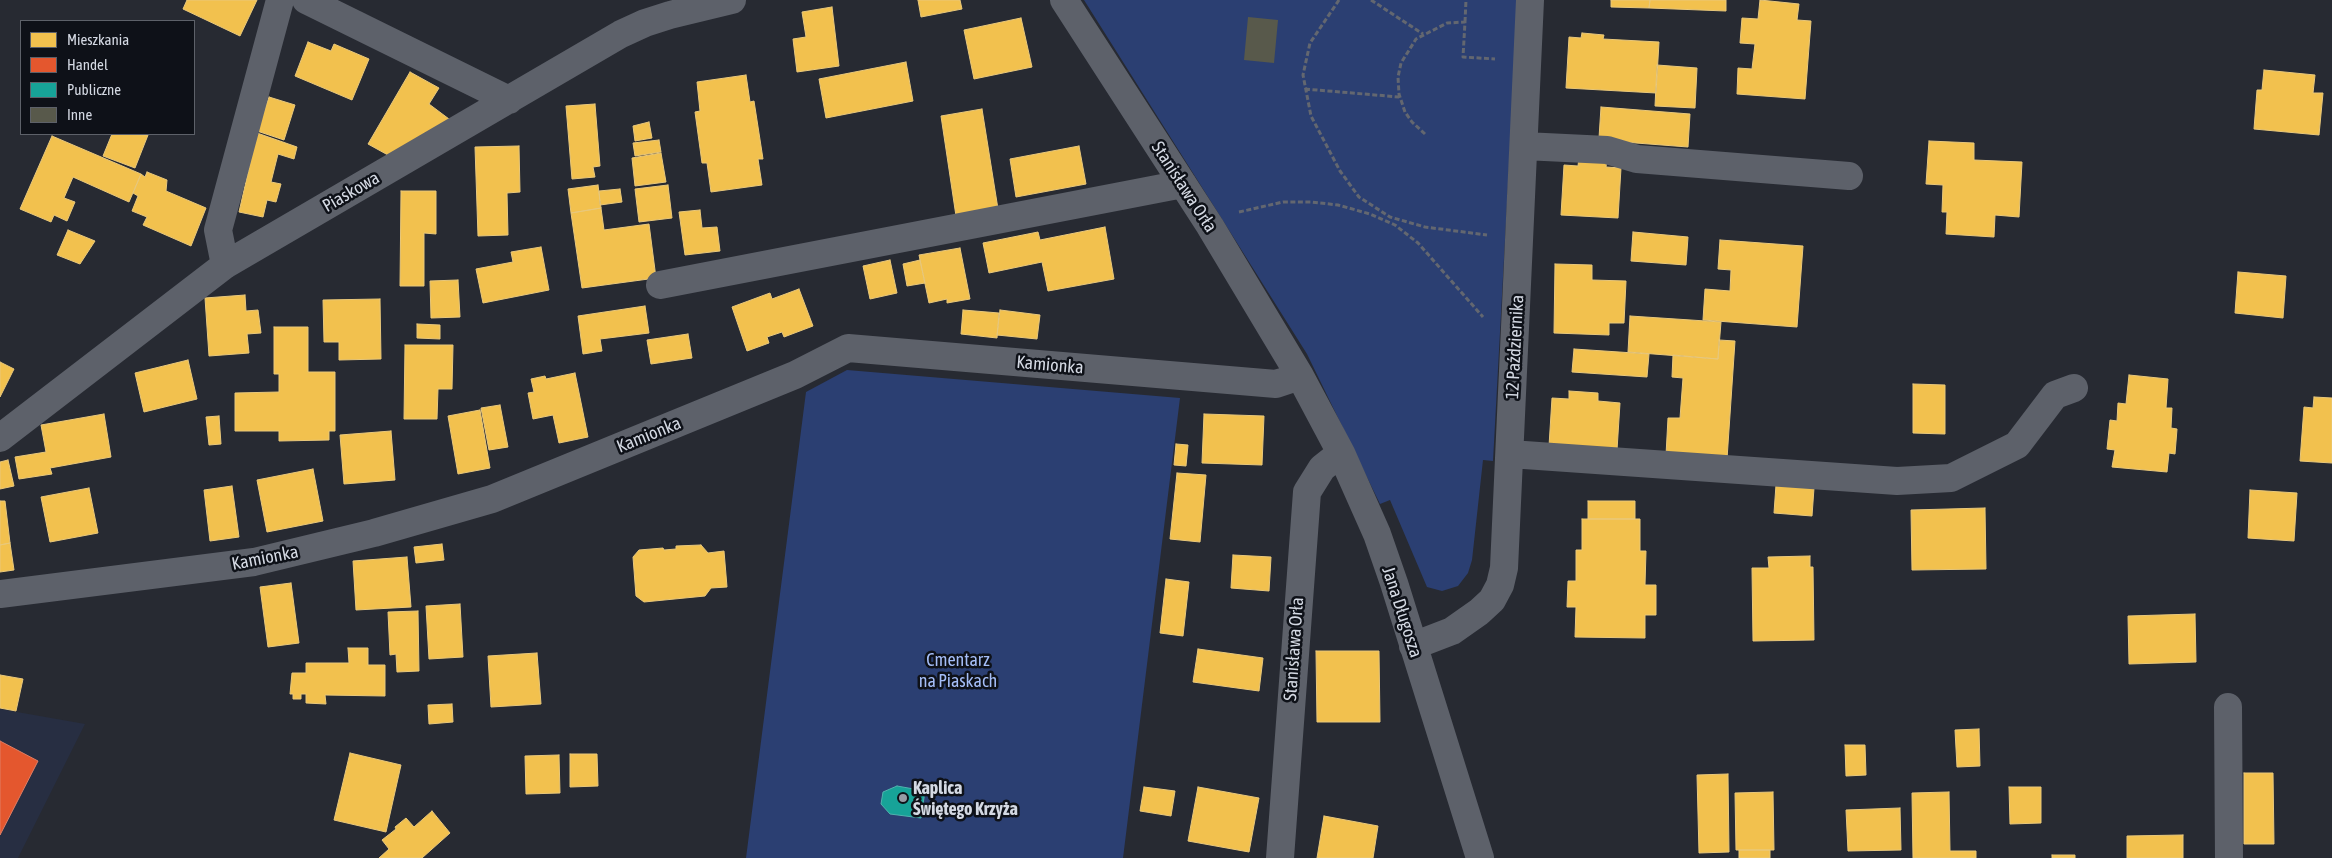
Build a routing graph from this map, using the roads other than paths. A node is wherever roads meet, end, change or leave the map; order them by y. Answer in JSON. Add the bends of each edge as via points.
{"nodes":[{"id":1,"x":280,"y":0,"type":"edge"},
{"id":2,"x":306,"y":0,"type":"edge"},
{"id":3,"x":732,"y":0,"type":"edge"},
{"id":4,"x":1064,"y":0,"type":"edge"},
{"id":5,"x":1530,"y":0,"type":"edge"},
{"id":6,"x":510,"y":100,"type":"junction"},
{"id":7,"x":1524,"y":146,"type":"junction"},
{"id":8,"x":1849,"y":176,"type":"dead end"},
{"id":9,"x":1183,"y":184,"type":"junction"},
{"id":10,"x":225,"y":265,"type":"junction"},
{"id":11,"x":660,"y":285,"type":"dead end"},
{"id":12,"x":1300,"y":376,"type":"junction"},
{"id":13,"x":2074,"y":388,"type":"dead end"},
{"id":14,"x":0,"y":438,"type":"edge"},
{"id":15,"x":1340,"y":453,"type":"junction"},
{"id":16,"x":1510,"y":454,"type":"junction"},
{"id":17,"x":0,"y":594,"type":"edge"},
{"id":18,"x":1413,"y":646,"type":"junction"},
{"id":19,"x":2228,"y":707,"type":"dead end"},
{"id":20,"x":1280,"y":858,"type":"edge"},
{"id":21,"x":1480,"y":858,"type":"edge"},
{"id":22,"x":2229,"y":858,"type":"edge"}],
"edges":[{"from":1,"to":10,"type":"street","via":[[218,230]]},
{"from":2,"to":6,"type":"street"},
{"from":3,"to":6,"type":"street","name":"Piaskowa","via":[[645,23]]},
{"from":4,"to":9,"type":"street","name":"Stanisława Orła"},
{"from":5,"to":7,"type":"street","name":"12 Października"},
{"from":6,"to":10,"type":"street","name":"Piaskowa"},
{"from":7,"to":8,"type":"street","via":[[1607,150],[1638,159]]},
{"from":7,"to":16,"type":"street","name":"12 Października"},
{"from":9,"to":11,"type":"street"},
{"from":9,"to":12,"type":"street","name":"Stanisława Orła"},
{"from":10,"to":14,"type":"street","name":"Piaskowa"},
{"from":12,"to":15,"type":"street","name":"Jana Długosza"},
{"from":12,"to":17,"type":"street","name":"Kamionka","via":[[1276,384],[848,348],[795,375],[492,499],[374,533],[254,562]]},
{"from":13,"to":16,"type":"street","via":[[2055,394],[2018,445],[1951,478],[1897,481]]},
{"from":15,"to":18,"type":"street","name":"Jana Długosza","via":[[1377,534]]},
{"from":15,"to":20,"type":"street","name":"Stanisława Orła","via":[[1322,468],[1306,492]]},
{"from":16,"to":18,"type":"street","name":"12 Października","via":[[1506,547],[1500,584],[1492,600],[1452,631]]},
{"from":18,"to":21,"type":"street","name":"Jana Długosza"},
{"from":19,"to":22,"type":"street"}]}
